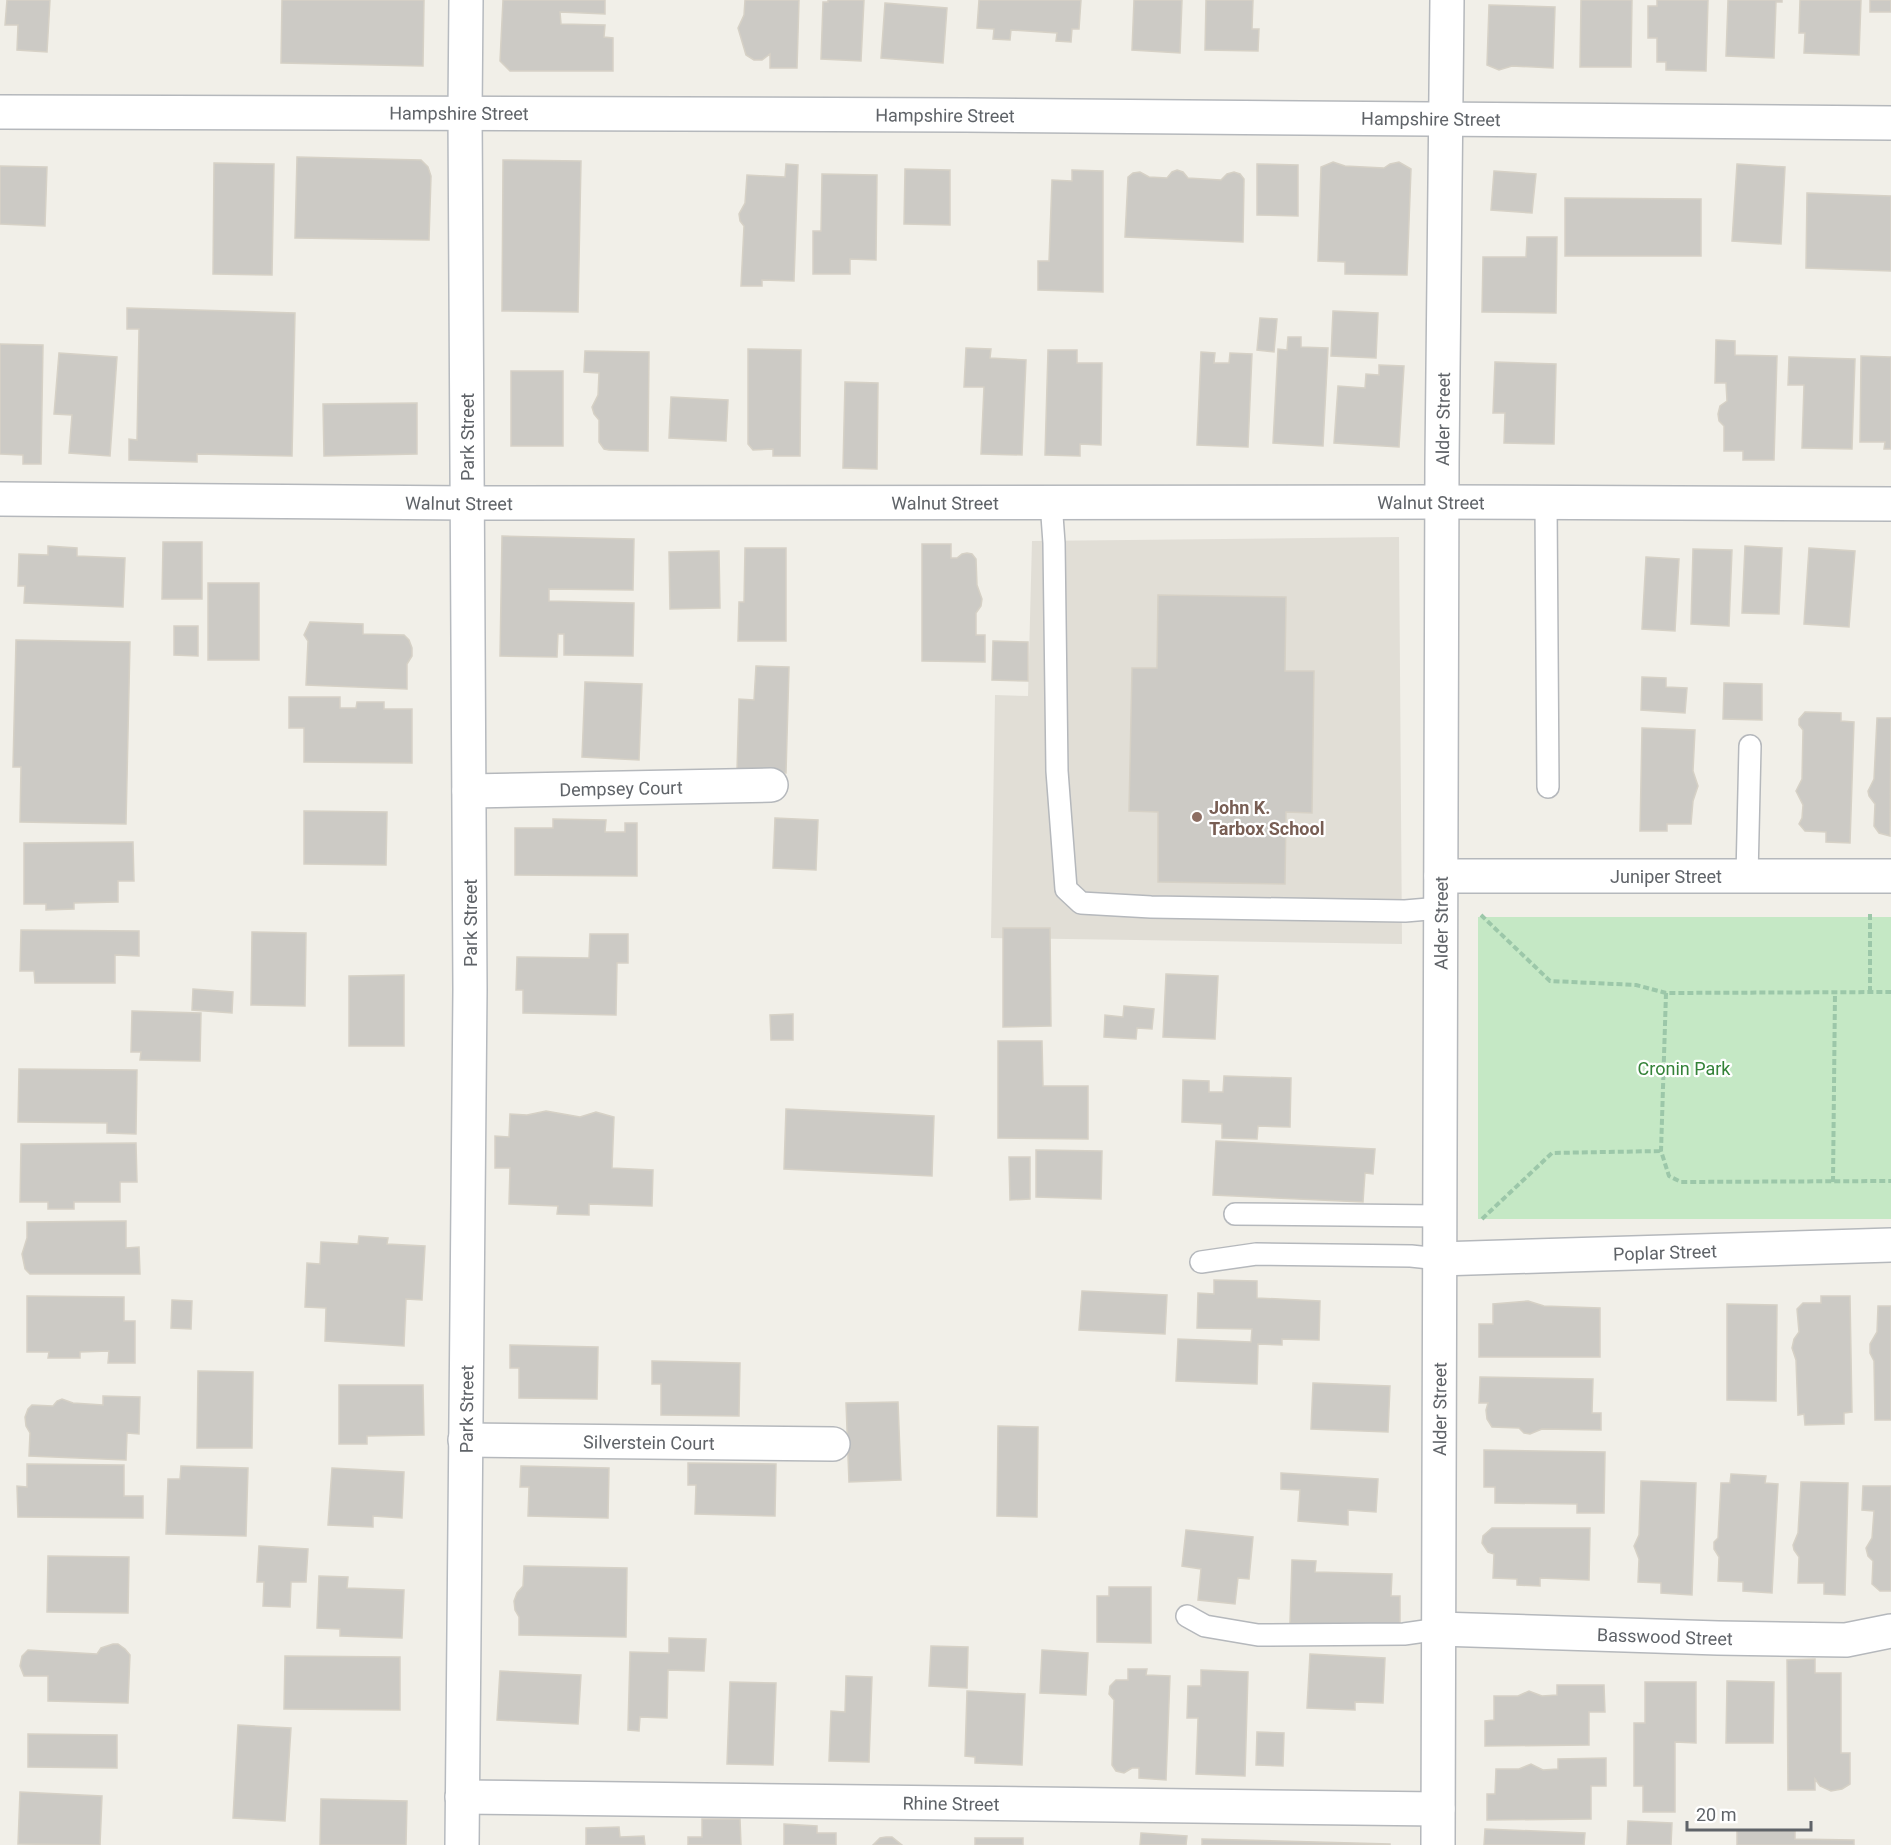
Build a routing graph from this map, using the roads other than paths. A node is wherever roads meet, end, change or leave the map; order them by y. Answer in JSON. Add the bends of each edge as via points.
{"nodes":[{"id":1,"x":466,"y":0,"type":"edge"},
{"id":2,"x":1447,"y":0,"type":"edge"},
{"id":3,"x":0,"y":112,"type":"edge"},
{"id":4,"x":465,"y":112,"type":"junction"},
{"id":5,"x":1445,"y":118,"type":"junction"},
{"id":6,"x":1891,"y":123,"type":"edge"},
{"id":7,"x":0,"y":499,"type":"edge"},
{"id":8,"x":1051,"y":502,"type":"junction"},
{"id":9,"x":1442,"y":502,"type":"junction"},
{"id":10,"x":467,"y":503,"type":"junction"},
{"id":11,"x":1546,"y":504,"type":"junction"},
{"id":12,"x":1891,"y":504,"type":"edge"},
{"id":13,"x":1750,"y":746,"type":"dead end"},
{"id":14,"x":771,"y":784,"type":"dead end"},
{"id":15,"x":1548,"y":787,"type":"dead end"},
{"id":16,"x":469,"y":791,"type":"junction"},
{"id":17,"x":1441,"y":876,"type":"junction"},
{"id":18,"x":1747,"y":876,"type":"junction"},
{"id":19,"x":1881,"y":876,"type":"edge"},
{"id":20,"x":1440,"y":908,"type":"junction"},
{"id":21,"x":1235,"y":1214,"type":"dead end"},
{"id":22,"x":1440,"y":1216,"type":"junction"},
{"id":23,"x":1891,"y":1245,"type":"edge"},
{"id":24,"x":1439,"y":1259,"type":"junction"},
{"id":25,"x":1201,"y":1262,"type":"dead end"},
{"id":26,"x":465,"y":1440,"type":"junction"},
{"id":27,"x":833,"y":1444,"type":"dead end"},
{"id":28,"x":1187,"y":1616,"type":"dead end"},
{"id":29,"x":1439,"y":1629,"type":"junction"},
{"id":30,"x":1891,"y":1631,"type":"edge"},
{"id":31,"x":462,"y":1797,"type":"junction"},
{"id":32,"x":1438,"y":1809,"type":"junction"},
{"id":33,"x":462,"y":1845,"type":"edge"},
{"id":34,"x":1438,"y":1845,"type":"edge"}],
"edges":[{"from":1,"to":4,"type":"street","name":"Park Street"},
{"from":2,"to":5,"type":"street","name":"Alder Street"},
{"from":3,"to":4,"type":"street","name":"Hampshire Street"},
{"from":4,"to":5,"type":"street","name":"Hampshire Street"},
{"from":4,"to":10,"type":"street","name":"Park Street"},
{"from":5,"to":6,"type":"street","name":"Hampshire Street"},
{"from":5,"to":9,"type":"street","name":"Alder Street"},
{"from":7,"to":10,"type":"street","name":"Walnut Street"},
{"from":8,"to":9,"type":"street","name":"Walnut Street"},
{"from":8,"to":10,"type":"street","name":"Walnut Street"},
{"from":8,"to":20,"type":"lane","via":[[1057,771],[1066,889],[1081,903],[1151,907],[1405,911]]},
{"from":9,"to":11,"type":"street","name":"Walnut Street"},
{"from":9,"to":17,"type":"street","name":"Alder Street"},
{"from":10,"to":16,"type":"street","name":"Park Street"},
{"from":11,"to":12,"type":"street","name":"Walnut Street"},
{"from":11,"to":15,"type":"lane"},
{"from":13,"to":18,"type":"lane"},
{"from":14,"to":16,"type":"street","name":"Dempsey Court"},
{"from":16,"to":26,"type":"street","name":"Park Street"},
{"from":17,"to":18,"type":"street","name":"Juniper Street"},
{"from":17,"to":20,"type":"street","name":"Alder Street"},
{"from":18,"to":19,"type":"street","name":"Juniper Street"},
{"from":20,"to":22,"type":"street","name":"Alder Street"},
{"from":21,"to":22,"type":"lane"},
{"from":22,"to":24,"type":"street","name":"Alder Street"},
{"from":23,"to":24,"type":"street","name":"Poplar Street"},
{"from":24,"to":25,"type":"lane","via":[[1256,1254]]},
{"from":24,"to":29,"type":"street","name":"Alder Street"},
{"from":26,"to":27,"type":"street","name":"Silverstein Court"},
{"from":26,"to":31,"type":"street","name":"Park Street"},
{"from":28,"to":29,"type":"lane","via":[[1205,1626],[1258,1635],[1404,1634]]},
{"from":29,"to":30,"type":"street","name":"Basswood Street","via":[[1846,1640]]},
{"from":29,"to":32,"type":"street","name":"Alder Street"},
{"from":31,"to":32,"type":"street","name":"Rhine Street"},
{"from":31,"to":33,"type":"street","name":"Park Street"},
{"from":32,"to":34,"type":"street","name":"Alder Street"}]}
